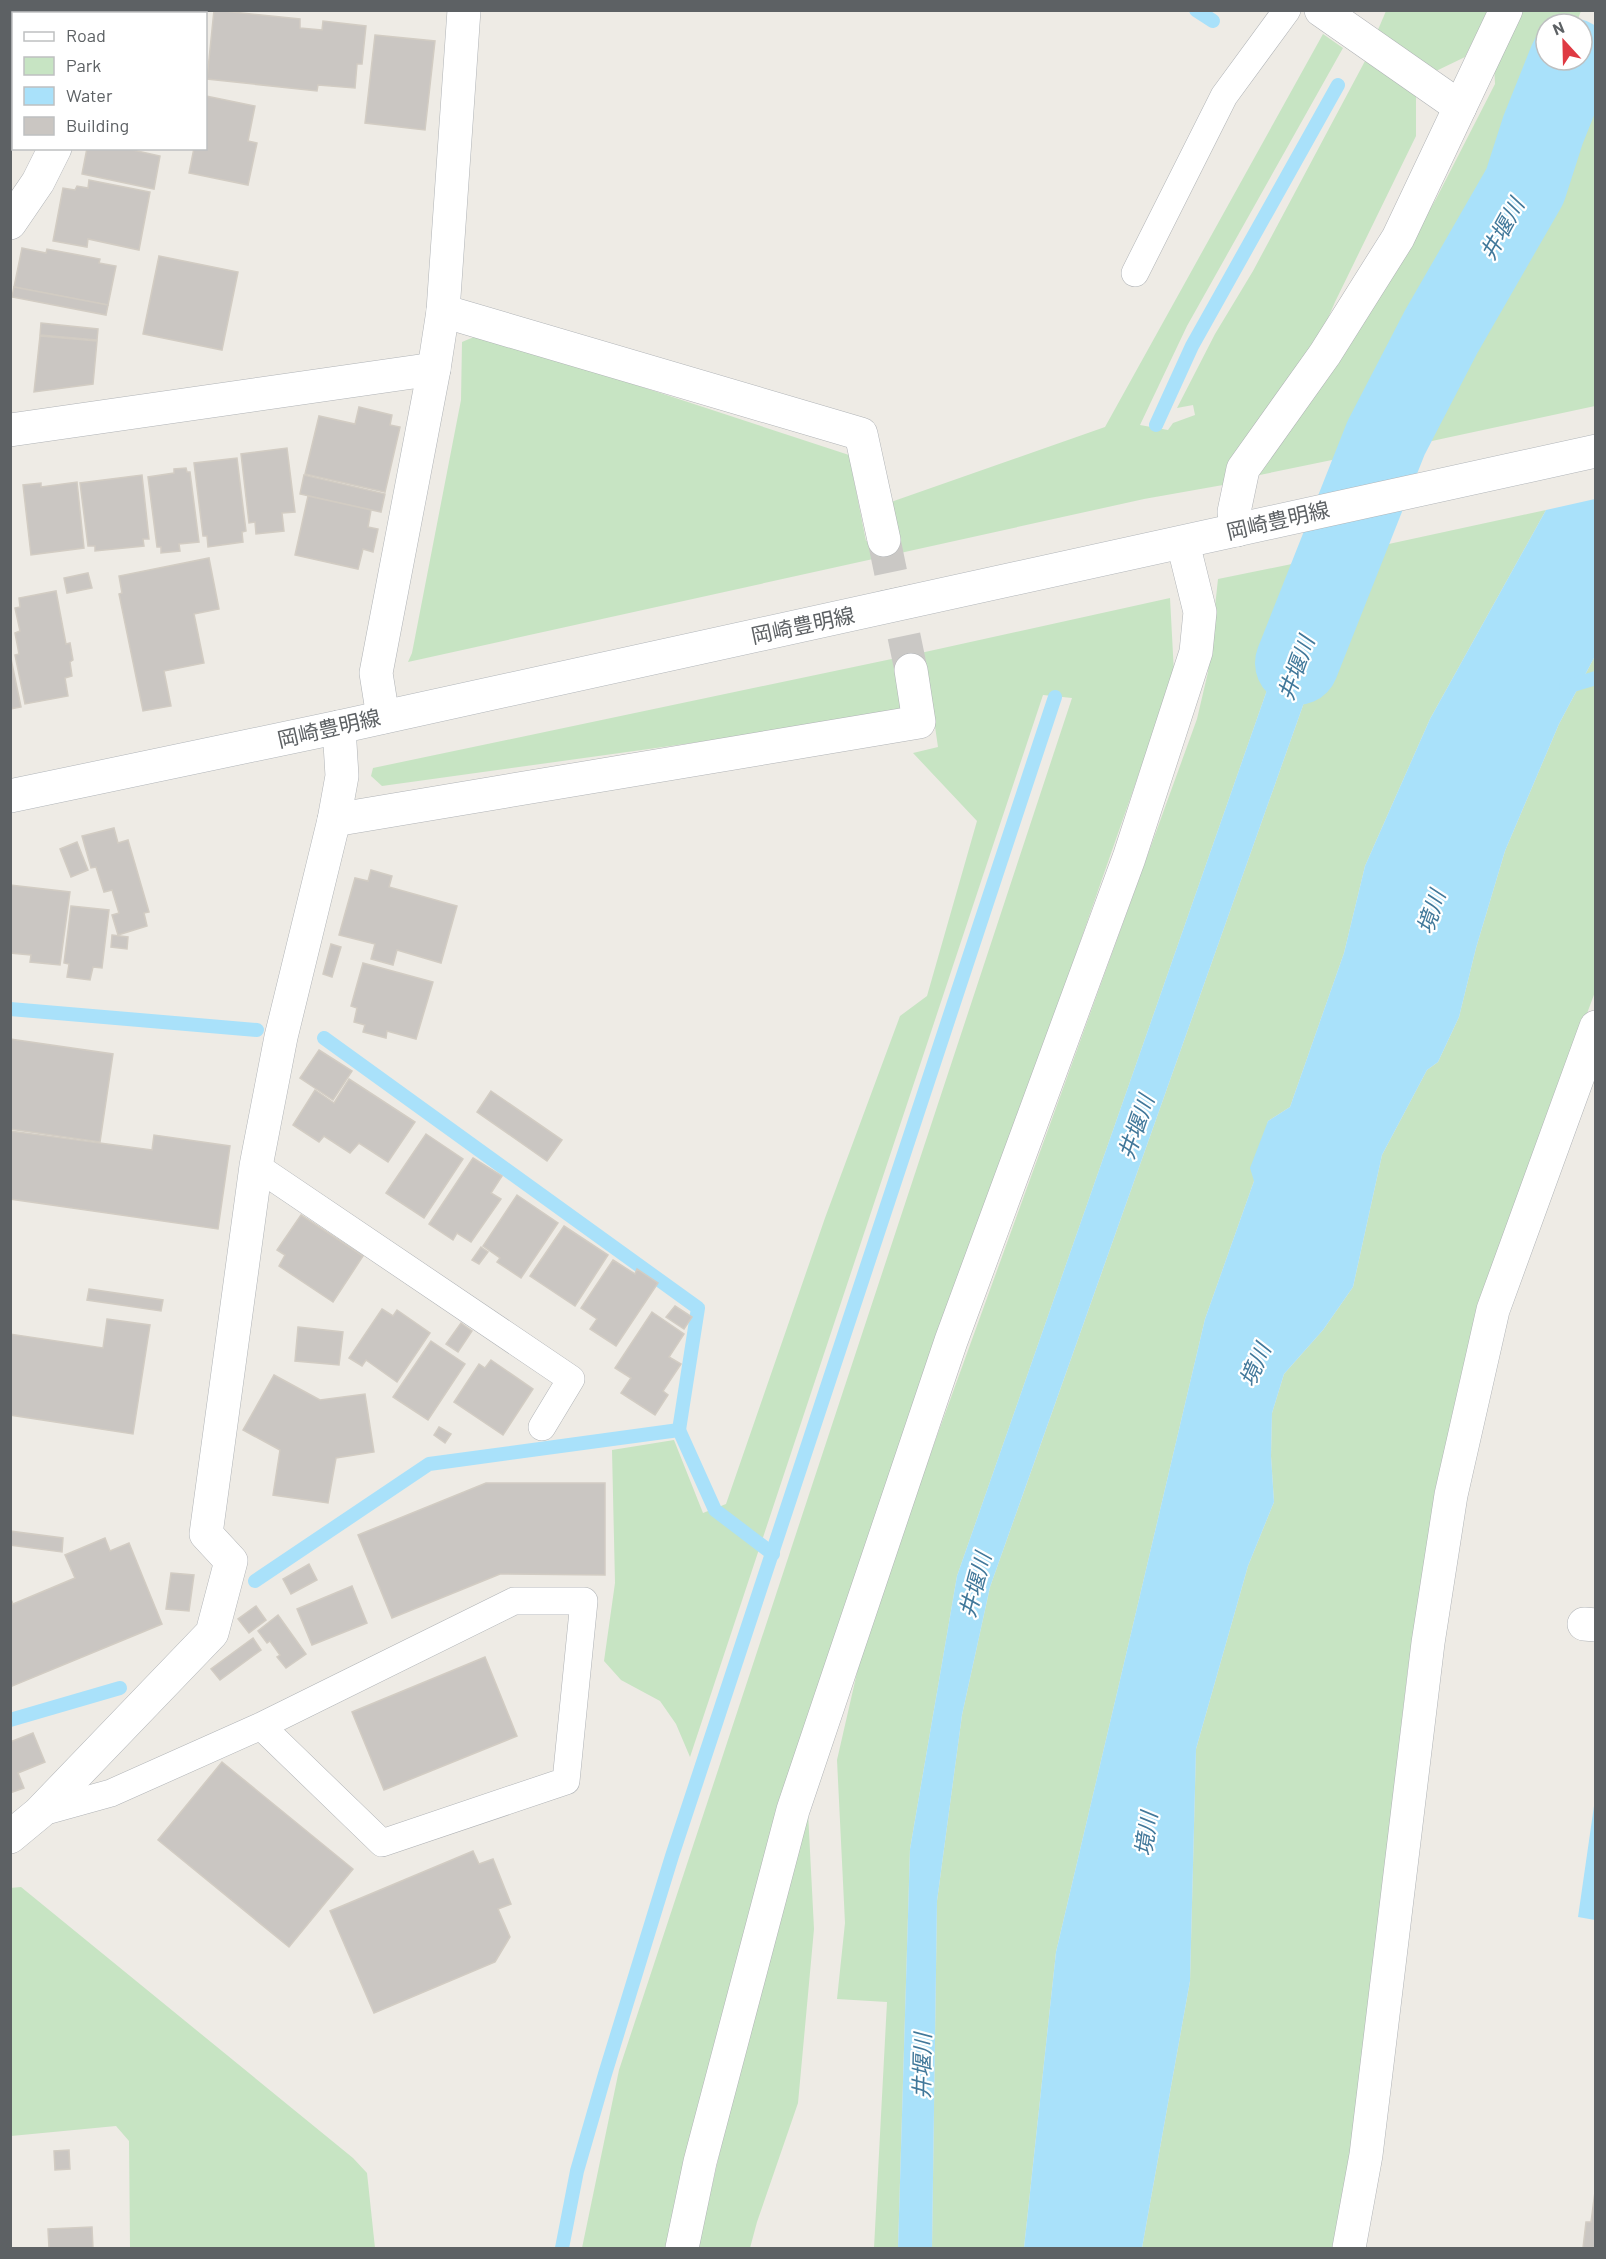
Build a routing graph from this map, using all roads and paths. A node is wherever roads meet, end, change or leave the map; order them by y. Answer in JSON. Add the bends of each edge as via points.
{"nodes":[{"id":1,"x":464,"y":10,"type":"edge"},
{"id":2,"x":1287,"y":10,"type":"edge"},
{"id":3,"x":1321,"y":10,"type":"edge"},
{"id":4,"x":1506,"y":10,"type":"edge"},
{"id":5,"x":1460,"y":107,"type":"junction"},
{"id":6,"x":54,"y":150,"type":"edge"},
{"id":7,"x":10,"y":223,"type":"edge"},
{"id":8,"x":1135,"y":273,"type":"dead end"},
{"id":9,"x":443,"y":311,"type":"junction"},
{"id":10,"x":434,"y":369,"type":"junction"},
{"id":11,"x":10,"y":430,"type":"edge"},
{"id":12,"x":1596,"y":451,"type":"edge"},
{"id":13,"x":1241,"y":528,"type":"junction"},
{"id":14,"x":884,"y":540,"type":"tunnel mouth"},
{"id":15,"x":1183,"y":543,"type":"junction"},
{"id":16,"x":910,"y":670,"type":"tunnel mouth"},
{"id":17,"x":383,"y":717,"type":"junction"},
{"id":18,"x":339,"y":728,"type":"junction"},
{"id":19,"x":10,"y":796,"type":"edge"},
{"id":20,"x":334,"y":820,"type":"junction"},
{"id":21,"x":1596,"y":1027,"type":"edge"},
{"id":22,"x":256,"y":1166,"type":"junction"},
{"id":23,"x":542,"y":1427,"type":"dead end"},
{"id":24,"x":261,"y":1726,"type":"junction"},
{"id":25,"x":39,"y":1813,"type":"junction"},
{"id":26,"x":10,"y":1837,"type":"edge"},
{"id":27,"x":682,"y":2248,"type":"edge"},
{"id":28,"x":1349,"y":2248,"type":"edge"}],
"edges":[{"from":1,"to":9,"type":"street"},
{"from":2,"to":8,"type":"lane","via":[[1224,96]]},
{"from":3,"to":5,"type":"street"},
{"from":4,"to":5,"type":"street"},
{"from":5,"to":13,"type":"street","via":[[1398,238],[1325,354],[1243,469],[1234,512]]},
{"from":6,"to":7,"type":"street"},
{"from":9,"to":10,"type":"street"},
{"from":9,"to":14,"type":"street","via":[[861,434]]},
{"from":10,"to":11,"type":"street"},
{"from":10,"to":17,"type":"street","via":[[376,673]]},
{"from":12,"to":13,"type":"street","name":"岡崎豊明線"},
{"from":13,"to":15,"type":"street","name":"岡崎豊明線"},
{"from":15,"to":17,"type":"street","name":"岡崎豊明線"},
{"from":15,"to":27,"type":"street","via":[[1200,612],[1196,652],[1129,858],[951,1341],[793,1810],[700,2162]]},
{"from":16,"to":20,"type":"street","via":[[919,722]]},
{"from":17,"to":18,"type":"street","name":"岡崎豊明線"},
{"from":18,"to":19,"type":"street","name":"岡崎豊明線"},
{"from":18,"to":20,"type":"street","via":[[342,776]]},
{"from":20,"to":22,"type":"street","via":[[281,1037]]},
{"from":21,"to":28,"type":"street","via":[[1492,1310],[1451,1496],[1428,1642],[1366,2155]]},
{"from":22,"to":23,"type":"lane","via":[[571,1379]]},
{"from":22,"to":25,"type":"street","via":[[206,1534],[231,1561],[212,1633]]},
{"from":24,"to":24,"type":"lane","via":[[514,1601],[585,1601],[566,1781],[382,1843]]},
{"from":24,"to":25,"type":"lane","via":[[111,1793]]},
{"from":25,"to":26,"type":"street"}]}
